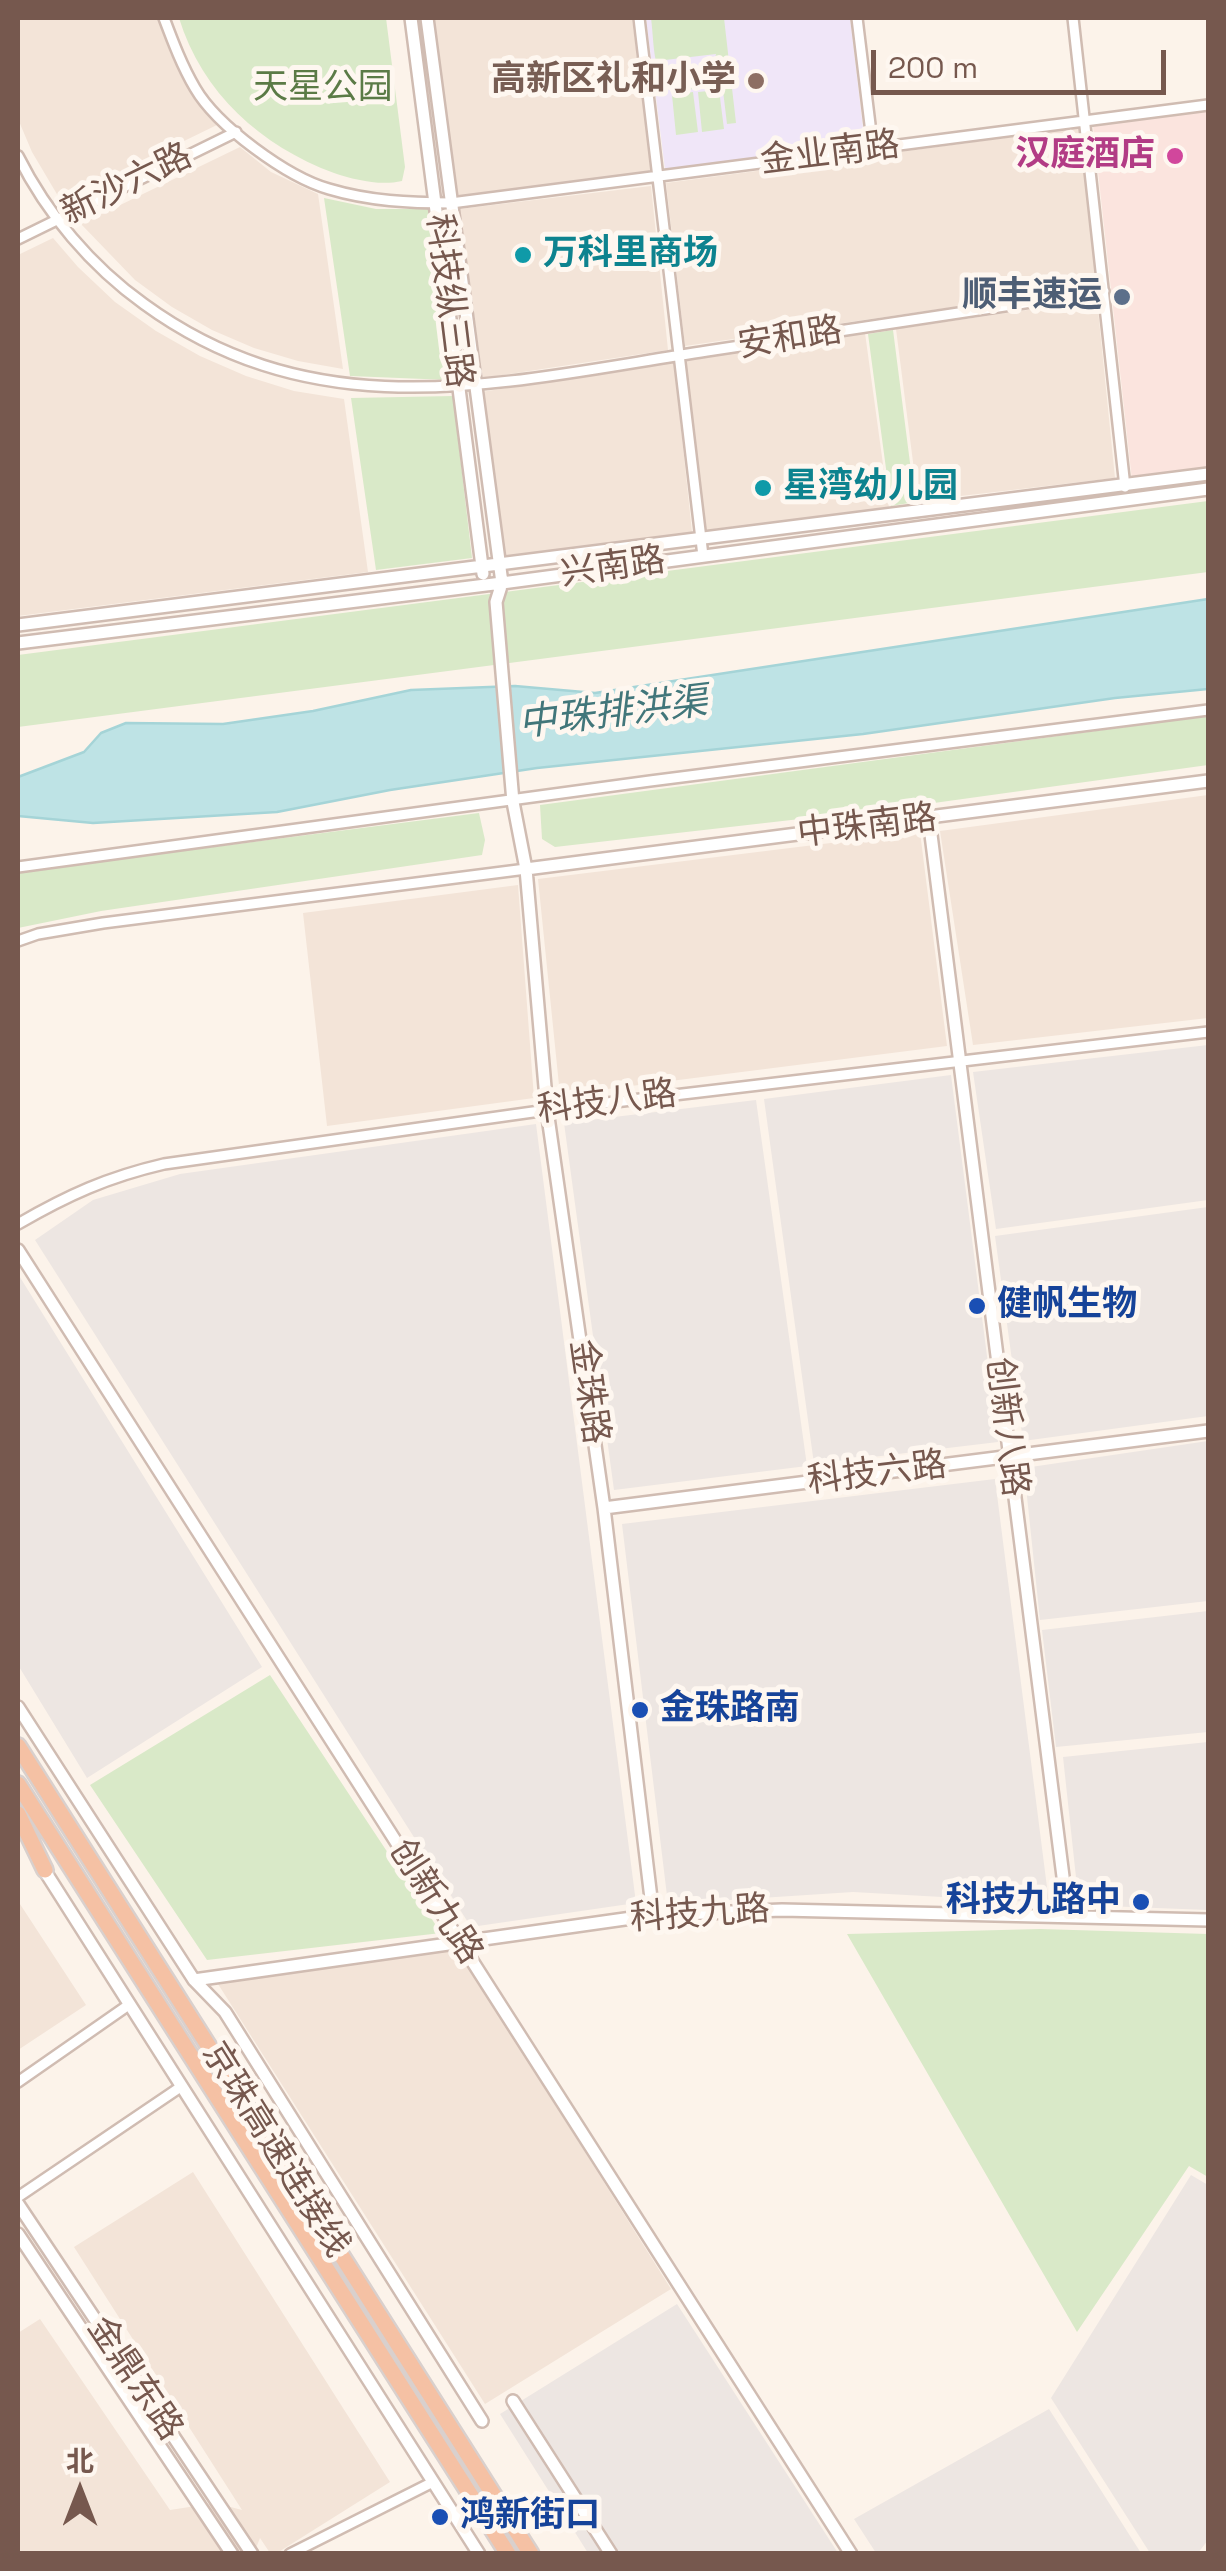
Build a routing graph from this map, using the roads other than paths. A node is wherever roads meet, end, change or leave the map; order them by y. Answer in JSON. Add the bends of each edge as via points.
{"nodes":[{"id":1,"x":164,"y":18,"type":"edge"},
{"id":2,"x":411,"y":18,"type":"edge"},
{"id":3,"x":427,"y":18,"type":"edge"},
{"id":4,"x":639,"y":18,"type":"edge"},
{"id":5,"x":857,"y":18,"type":"edge"},
{"id":6,"x":1073,"y":18,"type":"edge"},
{"id":7,"x":1208,"y":105,"type":"edge"},
{"id":8,"x":1085,"y":121,"type":"junction"},
{"id":9,"x":236,"y":132,"type":"junction"},
{"id":10,"x":873,"y":148,"type":"junction"},
{"id":11,"x":18,"y":156,"type":"edge"},
{"id":12,"x":658,"y":176,"type":"junction"},
{"id":13,"x":436,"y":203,"type":"junction"},
{"id":14,"x":451,"y":203,"type":"junction"},
{"id":15,"x":57,"y":219,"type":"junction"},
{"id":16,"x":18,"y":239,"type":"edge"},
{"id":17,"x":1104,"y":291,"type":"junction"},
{"id":18,"x":679,"y":356,"type":"junction"},
{"id":19,"x":475,"y":386,"type":"junction"},
{"id":20,"x":459,"y":387,"type":"junction"},
{"id":21,"x":1208,"y":474,"type":"edge"},
{"id":22,"x":1125,"y":485,"type":"junction"},
{"id":23,"x":1208,"y":489,"type":"edge"},
{"id":24,"x":1126,"y":500,"type":"junction"},
{"id":25,"x":700,"y":536,"type":"junction"},
{"id":26,"x":703,"y":556,"type":"junction"},
{"id":27,"x":498,"y":565,"type":"junction"},
{"id":28,"x":482,"y":568,"type":"junction"},
{"id":29,"x":502,"y":583,"type":"junction"},
{"id":30,"x":484,"y":585,"type":"junction"},
{"id":31,"x":496,"y":602,"type":"junction"},
{"id":32,"x":18,"y":625,"type":"edge"},
{"id":33,"x":18,"y":643,"type":"edge"},
{"id":34,"x":1208,"y":710,"type":"edge"},
{"id":35,"x":1208,"y":781,"type":"edge"},
{"id":36,"x":512,"y":802,"type":"junction"},
{"id":37,"x":929,"y":819,"type":"junction"},
{"id":38,"x":18,"y":867,"type":"edge"},
{"id":39,"x":526,"y":870,"type":"junction"},
{"id":40,"x":18,"y":941,"type":"edge"},
{"id":41,"x":1208,"y":1032,"type":"edge"},
{"id":42,"x":960,"y":1060,"type":"junction"},
{"id":43,"x":547,"y":1110,"type":"junction"},
{"id":44,"x":18,"y":1224,"type":"edge"},
{"id":45,"x":18,"y":1250,"type":"edge"},
{"id":46,"x":1208,"y":1431,"type":"edge"},
{"id":47,"x":1010,"y":1458,"type":"junction"},
{"id":48,"x":604,"y":1508,"type":"junction"},
{"id":49,"x":18,"y":1707,"type":"edge"},
{"id":50,"x":18,"y":1746,"type":"edge"},
{"id":51,"x":18,"y":1784,"type":"edge"},
{"id":52,"x":18,"y":1814,"type":"edge"},
{"id":53,"x":18,"y":1828,"type":"edge"},
{"id":54,"x":45,"y":1870,"type":"junction"},
{"id":55,"x":653,"y":1915,"type":"junction"},
{"id":56,"x":1068,"y":1916,"type":"junction"},
{"id":57,"x":1208,"y":1920,"type":"edge"},
{"id":58,"x":462,"y":1943,"type":"junction"},
{"id":59,"x":194,"y":1980,"type":"junction"},
{"id":60,"x":130,"y":2004,"type":"junction"},
{"id":61,"x":18,"y":2078,"type":"edge"},
{"id":62,"x":182,"y":2086,"type":"junction"},
{"id":63,"x":18,"y":2200,"type":"edge"},
{"id":64,"x":18,"y":2234,"type":"edge"},
{"id":65,"x":513,"y":2401,"type":"dead end"},
{"id":66,"x":482,"y":2421,"type":"dead end"},
{"id":67,"x":433,"y":2482,"type":"junction"},
{"id":68,"x":232,"y":2554,"type":"edge"},
{"id":69,"x":252,"y":2554,"type":"edge"},
{"id":70,"x":290,"y":2554,"type":"edge"},
{"id":71,"x":478,"y":2554,"type":"edge"},
{"id":72,"x":508,"y":2554,"type":"edge"},
{"id":73,"x":532,"y":2554,"type":"edge"},
{"id":74,"x":612,"y":2554,"type":"edge"},
{"id":75,"x":851,"y":2554,"type":"edge"}],
"edges":[{"from":1,"to":9,"type":"street","name":"金业南路","via":[[197,92]]},
{"from":2,"to":13,"type":"street","name":"科技纵三路"},
{"from":3,"to":14,"type":"street","name":"科技纵三路"},
{"from":4,"to":12,"type":"street"},
{"from":5,"to":10,"type":"street"},
{"from":6,"to":8,"type":"street"},
{"from":7,"to":8,"type":"street","name":"金业南路"},
{"from":8,"to":10,"type":"street","name":"金业南路"},
{"from":8,"to":17,"type":"street"},
{"from":9,"to":13,"type":"street","name":"金业南路","via":[[277,166],[326,188]]},
{"from":9,"to":15,"type":"street","name":"新沙六路"},
{"from":10,"to":12,"type":"street","name":"金业南路"},
{"from":11,"to":15,"type":"street","name":"安和路"},
{"from":12,"to":14,"type":"street","name":"金业南路"},
{"from":12,"to":18,"type":"street"},
{"from":13,"to":14,"type":"street","name":"金业南路"},
{"from":13,"to":20,"type":"street","name":"科技纵三路"},
{"from":14,"to":19,"type":"street","name":"科技纵三路"},
{"from":15,"to":16,"type":"street","name":"新沙六路"},
{"from":15,"to":20,"type":"street","name":"安和路","via":[[125,291],[229,353],[311,380]]},
{"from":17,"to":18,"type":"street","name":"安和路"},
{"from":17,"to":22,"type":"street"},
{"from":18,"to":19,"type":"street","name":"安和路"},
{"from":18,"to":25,"type":"street"},
{"from":19,"to":20,"type":"street","name":"安和路"},
{"from":19,"to":27,"type":"street","name":"科技纵三路"},
{"from":20,"to":28,"type":"street","name":"科技纵三路"},
{"from":21,"to":22,"type":"street","name":"兴南路"},
{"from":22,"to":24,"type":"street"},
{"from":22,"to":25,"type":"street","name":"兴南路"},
{"from":23,"to":24,"type":"street","name":"兴南路"},
{"from":24,"to":26,"type":"street","name":"兴南路"},
{"from":25,"to":26,"type":"street"},
{"from":25,"to":27,"type":"street","name":"兴南路"},
{"from":26,"to":29,"type":"street","name":"兴南路"},
{"from":27,"to":28,"type":"street","name":"兴南路"},
{"from":27,"to":29,"type":"street","name":"科技纵三路"},
{"from":28,"to":30,"type":"street","name":"科技纵三路"},
{"from":28,"to":32,"type":"street","name":"兴南路"},
{"from":29,"to":30,"type":"street","name":"兴南路"},
{"from":29,"to":31,"type":"street"},
{"from":30,"to":31,"type":"street"},
{"from":30,"to":33,"type":"street","name":"兴南路"},
{"from":31,"to":36,"type":"street","name":"金珠路"},
{"from":34,"to":36,"type":"street"},
{"from":35,"to":37,"type":"street","name":"中珠南路"},
{"from":36,"to":38,"type":"street"},
{"from":36,"to":39,"type":"street","name":"金珠路"},
{"from":37,"to":39,"type":"street","name":"中珠南路"},
{"from":37,"to":42,"type":"street","name":"创新八路"},
{"from":39,"to":40,"type":"street","via":[[103,924]]},
{"from":39,"to":43,"type":"street","name":"金珠路"},
{"from":41,"to":42,"type":"street","name":"科技八路"},
{"from":42,"to":43,"type":"street","name":"科技八路"},
{"from":42,"to":47,"type":"street","name":"创新八路"},
{"from":43,"to":44,"type":"street","name":"科技八路","via":[[164,1164],[74,1192]]},
{"from":43,"to":48,"type":"street","name":"金珠路"},
{"from":45,"to":58,"type":"street","name":"创新九路"},
{"from":46,"to":47,"type":"street","name":"科技六路"},
{"from":47,"to":48,"type":"street","name":"科技六路"},
{"from":47,"to":56,"type":"street","name":"创新八路"},
{"from":48,"to":55,"type":"street","name":"金珠路"},
{"from":49,"to":59,"type":"street"},
{"from":50,"to":73,"type":"highway","name":"京珠高速连接线"},
{"from":51,"to":72,"type":"highway","name":"京珠高速连接线"},
{"from":52,"to":54,"type":"highway"},
{"from":53,"to":54,"type":"street"},
{"from":54,"to":60,"type":"street"},
{"from":55,"to":56,"type":"street","name":"科技九路","via":[[782,1910]]},
{"from":55,"to":58,"type":"street","name":"科技九路"},
{"from":56,"to":57,"type":"street","name":"科技九路"},
{"from":58,"to":59,"type":"street","name":"科技九路"},
{"from":58,"to":75,"type":"street","name":"创新九路"},
{"from":59,"to":66,"type":"street","via":[[225,2012]]},
{"from":60,"to":61,"type":"street"},
{"from":60,"to":62,"type":"street"},
{"from":62,"to":63,"type":"street"},
{"from":62,"to":67,"type":"street"},
{"from":63,"to":69,"type":"street","name":"金鼎东路"},
{"from":64,"to":68,"type":"street","name":"金鼎东路"},
{"from":65,"to":74,"type":"street"},
{"from":67,"to":70,"type":"street"},
{"from":67,"to":71,"type":"street"}]}
